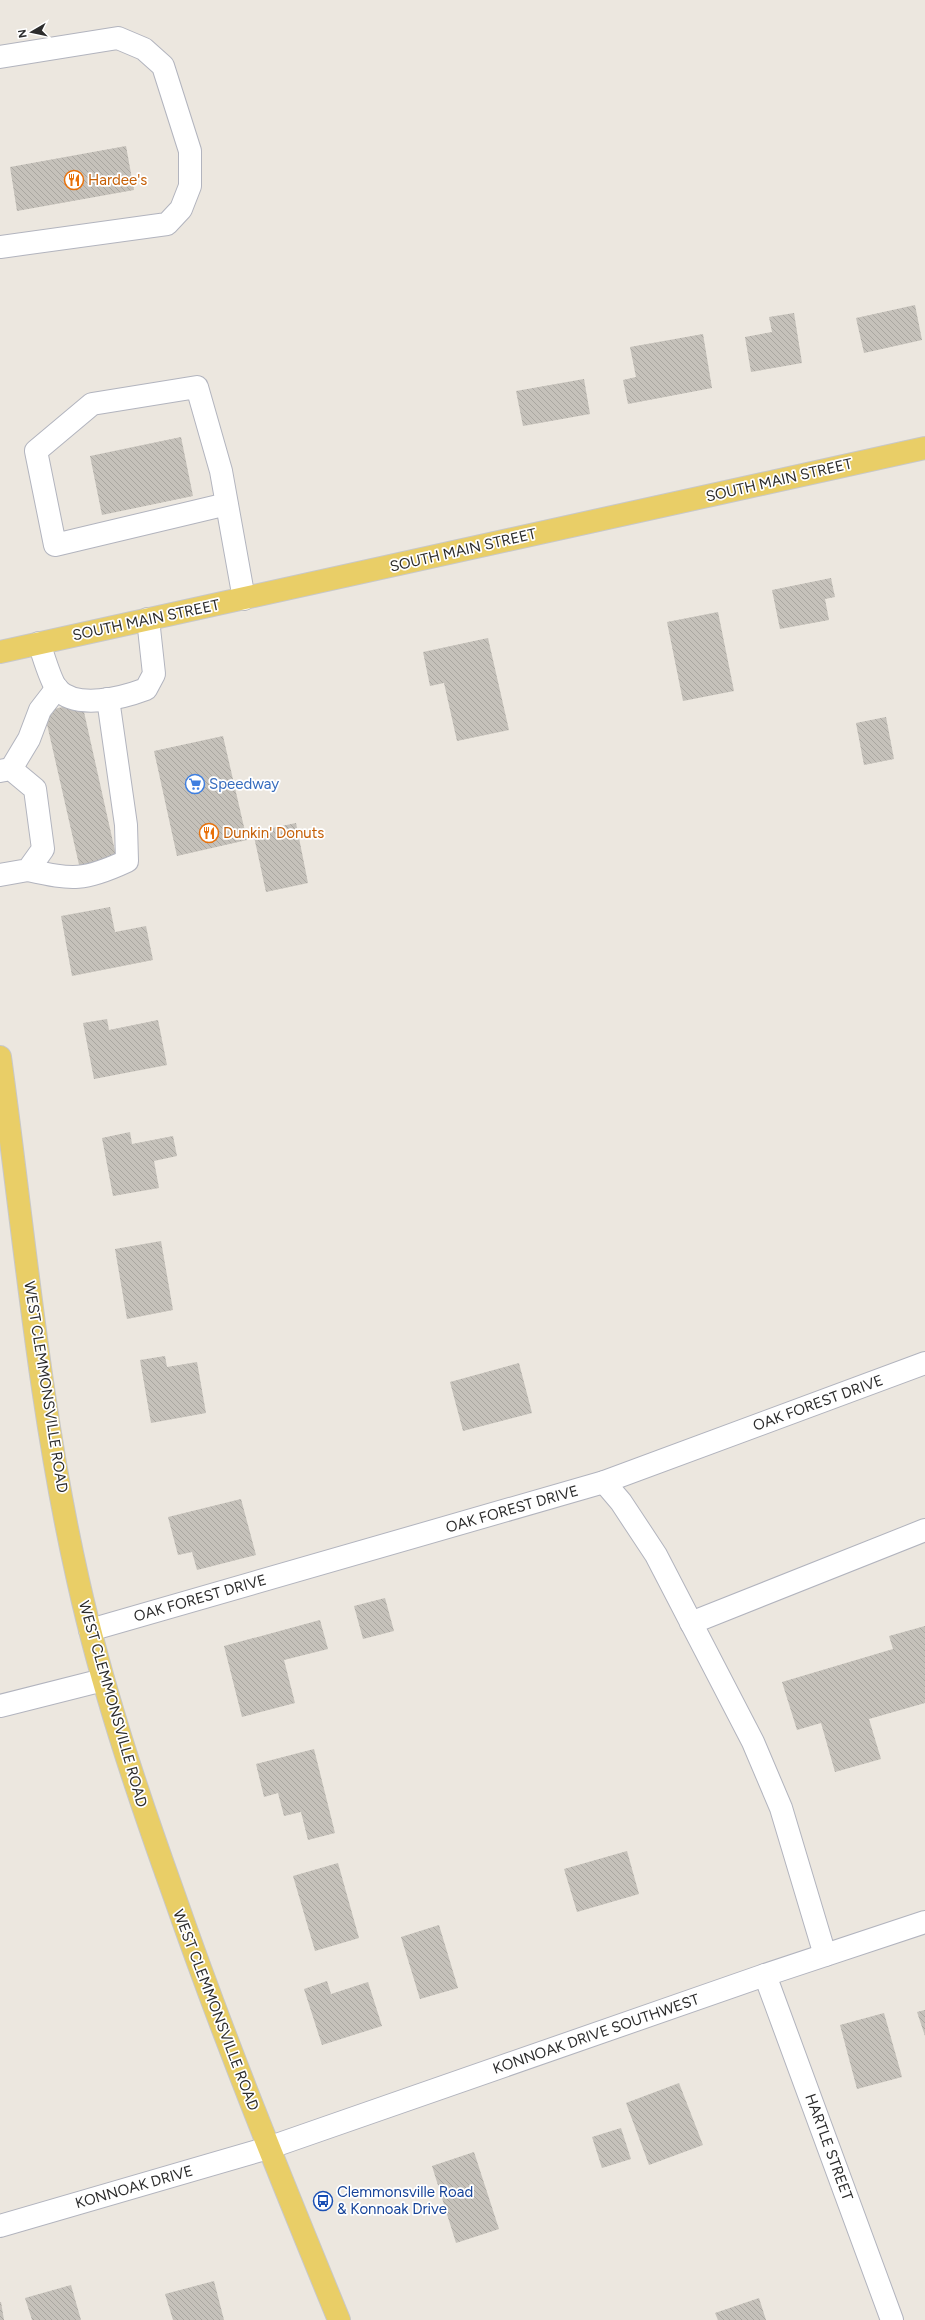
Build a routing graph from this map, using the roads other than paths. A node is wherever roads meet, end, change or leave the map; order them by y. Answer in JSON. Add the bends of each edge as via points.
{"nodes":[{"id":1,"x":0,"y":57,"type":"edge"},
{"id":2,"x":0,"y":247,"type":"edge"},
{"id":3,"x":925,"y":448,"type":"edge"},
{"id":4,"x":227,"y":504,"type":"junction"},
{"id":5,"x":244,"y":599,"type":"junction"},
{"id":6,"x":148,"y":619,"type":"junction"},
{"id":7,"x":38,"y":643,"type":"junction"},
{"id":8,"x":0,"y":652,"type":"edge"},
{"id":9,"x":57,"y":688,"type":"junction"},
{"id":10,"x":108,"y":699,"type":"junction"},
{"id":11,"x":6,"y":770,"type":"edge"},
{"id":12,"x":28,"y":870,"type":"junction"},
{"id":13,"x":0,"y":875,"type":"edge"},
{"id":14,"x":0,"y":1057,"type":"edge"},
{"id":15,"x":925,"y":1363,"type":"edge"},
{"id":16,"x":604,"y":1482,"type":"junction"},
{"id":17,"x":925,"y":1530,"type":"edge"},
{"id":18,"x":691,"y":1623,"type":"junction"},
{"id":19,"x":90,"y":1630,"type":"junction"},
{"id":20,"x":103,"y":1680,"type":"junction"},
{"id":21,"x":0,"y":1706,"type":"edge"},
{"id":22,"x":925,"y":1922,"type":"edge"},
{"id":23,"x":825,"y":1955,"type":"junction"},
{"id":24,"x":765,"y":1975,"type":"junction"},
{"id":25,"x":268,"y":2148,"type":"junction"},
{"id":26,"x":0,"y":2226,"type":"edge"},
{"id":27,"x":339,"y":2320,"type":"edge"},
{"id":28,"x":892,"y":2320,"type":"edge"}],
"edges":[{"from":1,"to":2,"type":"street","via":[[118,38],[144,49],[163,66],[190,151],[190,186],[181,208],[167,224]]},
{"from":3,"to":5,"type":"main road","name":"SOUTH MAIN STREET"},
{"from":4,"to":4,"type":"street","via":[[221,470],[197,387],[92,404],[36,452],[55,545]]},
{"from":4,"to":5,"type":"street"},
{"from":5,"to":6,"type":"main road","name":"SOUTH MAIN STREET"},
{"from":6,"to":7,"type":"main road","name":"SOUTH MAIN STREET"},
{"from":6,"to":10,"type":"street","via":[[154,674],[146,689],[117,699]]},
{"from":7,"to":8,"type":"main road","name":"SOUTH MAIN STREET"},
{"from":7,"to":9,"type":"street"},
{"from":9,"to":10,"type":"street","via":[[72,700]]},
{"from":9,"to":11,"type":"street","via":[[40,710],[29,739]]},
{"from":10,"to":12,"type":"street","via":[[126,825],[127,861],[85,878],[64,878]]},
{"from":11,"to":12,"type":"street","via":[[35,789],[43,849]]},
{"from":12,"to":13,"type":"street"},
{"from":14,"to":19,"type":"main road","name":"WEST CLEMMONSVILLE ROAD","via":[[45,1395],[77,1578]]},
{"from":15,"to":16,"type":"street","name":"OAK FOREST DRIVE"},
{"from":16,"to":18,"type":"street","via":[[621,1502],[656,1555]]},
{"from":16,"to":19,"type":"street","name":"OAK FOREST DRIVE"},
{"from":17,"to":18,"type":"street"},
{"from":18,"to":23,"type":"street","via":[[753,1742],[781,1808]]},
{"from":19,"to":20,"type":"main road","name":"WEST CLEMMONSVILLE ROAD"},
{"from":20,"to":21,"type":"street"},
{"from":20,"to":25,"type":"main road","name":"WEST CLEMMONSVILLE ROAD","via":[[131,1776]]},
{"from":22,"to":23,"type":"street","name":"KONNOAK DRIVE SOUTHWEST"},
{"from":23,"to":24,"type":"street","name":"KONNOAK DRIVE SOUTHWEST"},
{"from":24,"to":25,"type":"street","name":"KONNOAK DRIVE SOUTHWEST"},
{"from":24,"to":28,"type":"street","name":"HARTLE STREET"},
{"from":25,"to":26,"type":"street","name":"KONNOAK DRIVE"},
{"from":25,"to":27,"type":"main road","name":"WEST CLEMMONSVILLE ROAD"}]}
